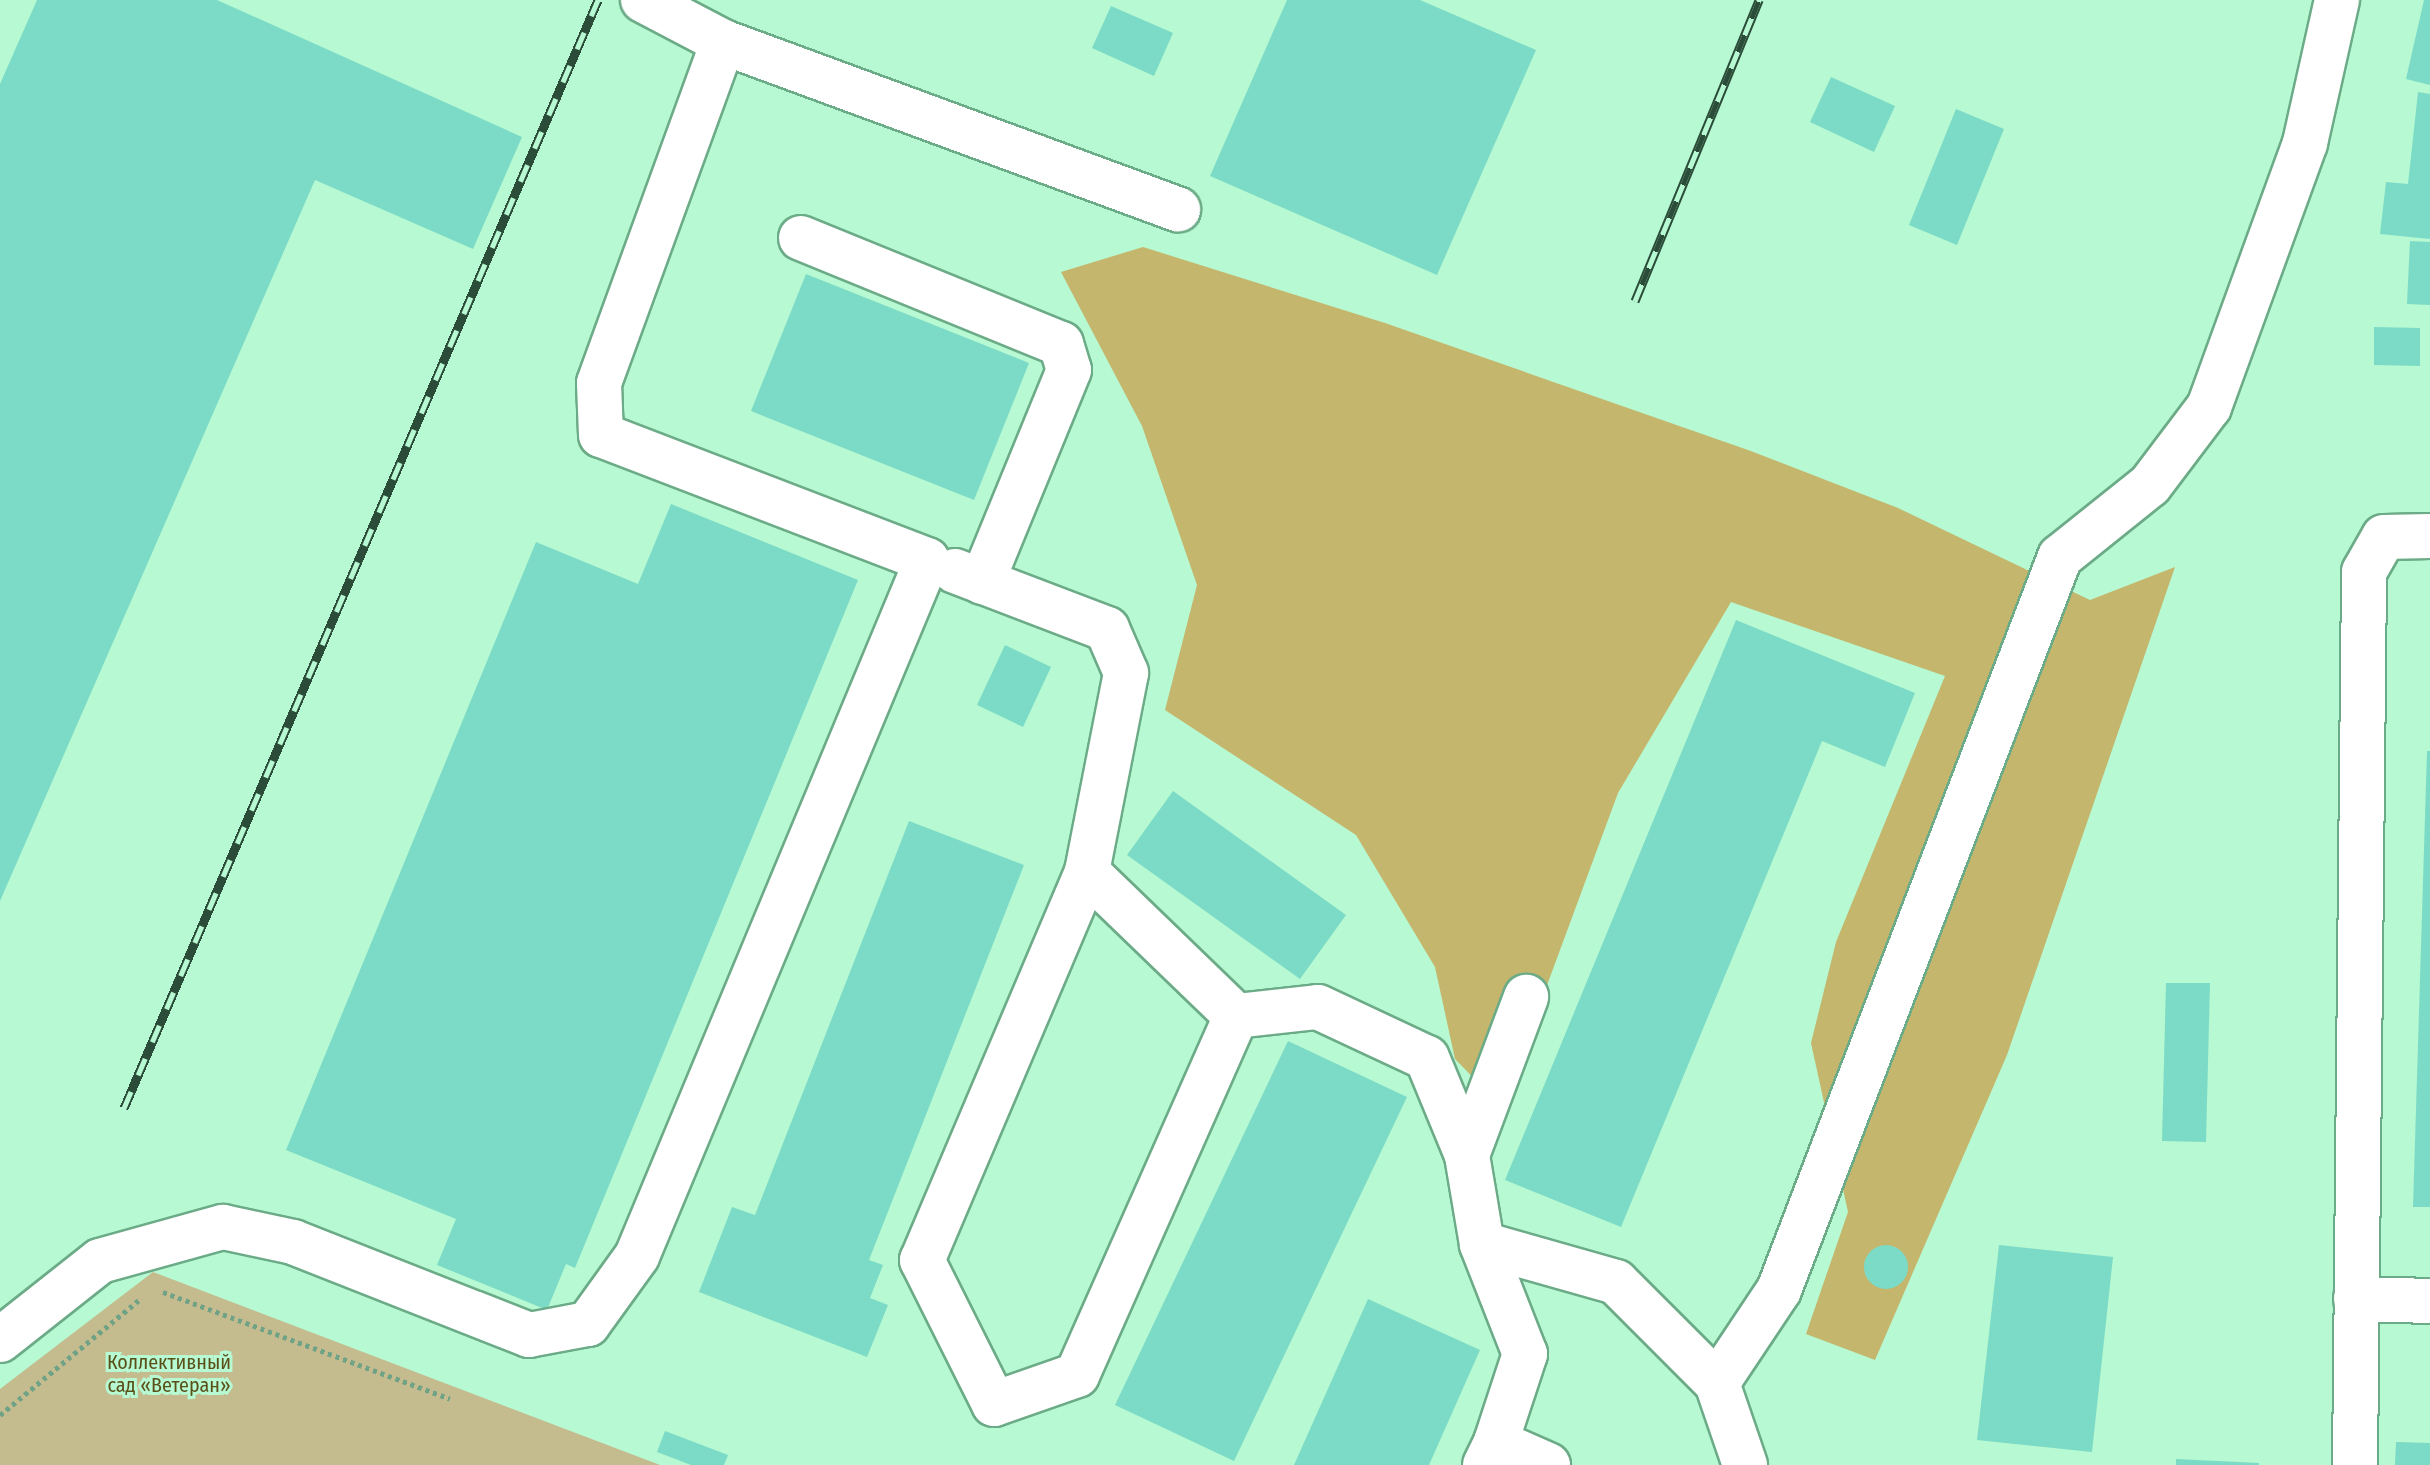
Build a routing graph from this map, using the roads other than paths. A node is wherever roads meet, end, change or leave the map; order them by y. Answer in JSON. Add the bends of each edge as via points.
{"nodes":[{"id":1,"x":643,"y":0,"type":"edge"},
{"id":2,"x":2337,"y":0,"type":"edge"},
{"id":3,"x":723,"y":42,"type":"junction"},
{"id":4,"x":1178,"y":209,"type":"dead end"},
{"id":5,"x":801,"y":238,"type":"dead end"},
{"id":6,"x":2430,"y":536,"type":"edge"},
{"id":7,"x":927,"y":560,"type":"junction"},
{"id":8,"x":982,"y":582,"type":"junction"},
{"id":9,"x":1087,"y":872,"type":"junction"},
{"id":10,"x":1526,"y":997,"type":"dead end"},
{"id":11,"x":1236,"y":1016,"type":"junction"},
{"id":12,"x":1467,"y":1155,"type":"junction"},
{"id":13,"x":1482,"y":1244,"type":"junction"},
{"id":14,"x":2356,"y":1299,"type":"junction"},
{"id":15,"x":2430,"y":1301,"type":"edge"},
{"id":16,"x":0,"y":1340,"type":"edge"},
{"id":17,"x":1717,"y":1383,"type":"junction"},
{"id":18,"x":1491,"y":1453,"type":"edge"},
{"id":19,"x":1548,"y":1465,"type":"edge"},
{"id":20,"x":1745,"y":1465,"type":"edge"},
{"id":21,"x":2355,"y":1465,"type":"edge"}],
"edges":[{"from":1,"to":3,"type":"lane"},
{"from":2,"to":17,"type":"lane","via":[[2305,143],[2209,407],[2150,485],[2060,557],[1779,1290]]},
{"from":3,"to":4,"type":"lane"},
{"from":3,"to":7,"type":"lane","via":[[599,383],[601,435]]},
{"from":5,"to":8,"type":"lane","via":[[1061,344],[1069,370]]},
{"from":6,"to":14,"type":"lane","via":[[2384,537],[2364,572]]},
{"from":7,"to":8,"type":"lane"},
{"from":7,"to":16,"type":"lane","via":[[637,1256],[588,1324],[529,1335],[293,1242],[223,1227],[100,1261]]},
{"from":8,"to":9,"type":"lane","via":[[1107,629],[1126,673]]},
{"from":9,"to":11,"type":"lane"},
{"from":9,"to":11,"type":"lane","via":[[922,1260],[994,1404],[1077,1375]]},
{"from":10,"to":12,"type":"lane"},
{"from":11,"to":12,"type":"lane","via":[[1318,1007],[1427,1058]]},
{"from":12,"to":13,"type":"lane"},
{"from":13,"to":17,"type":"lane","via":[[1616,1282]]},
{"from":13,"to":18,"type":"lane","via":[[1525,1354]]},
{"from":14,"to":15,"type":"lane"},
{"from":14,"to":21,"type":"lane"},
{"from":17,"to":20,"type":"lane"},
{"from":18,"to":19,"type":"lane"}]}
